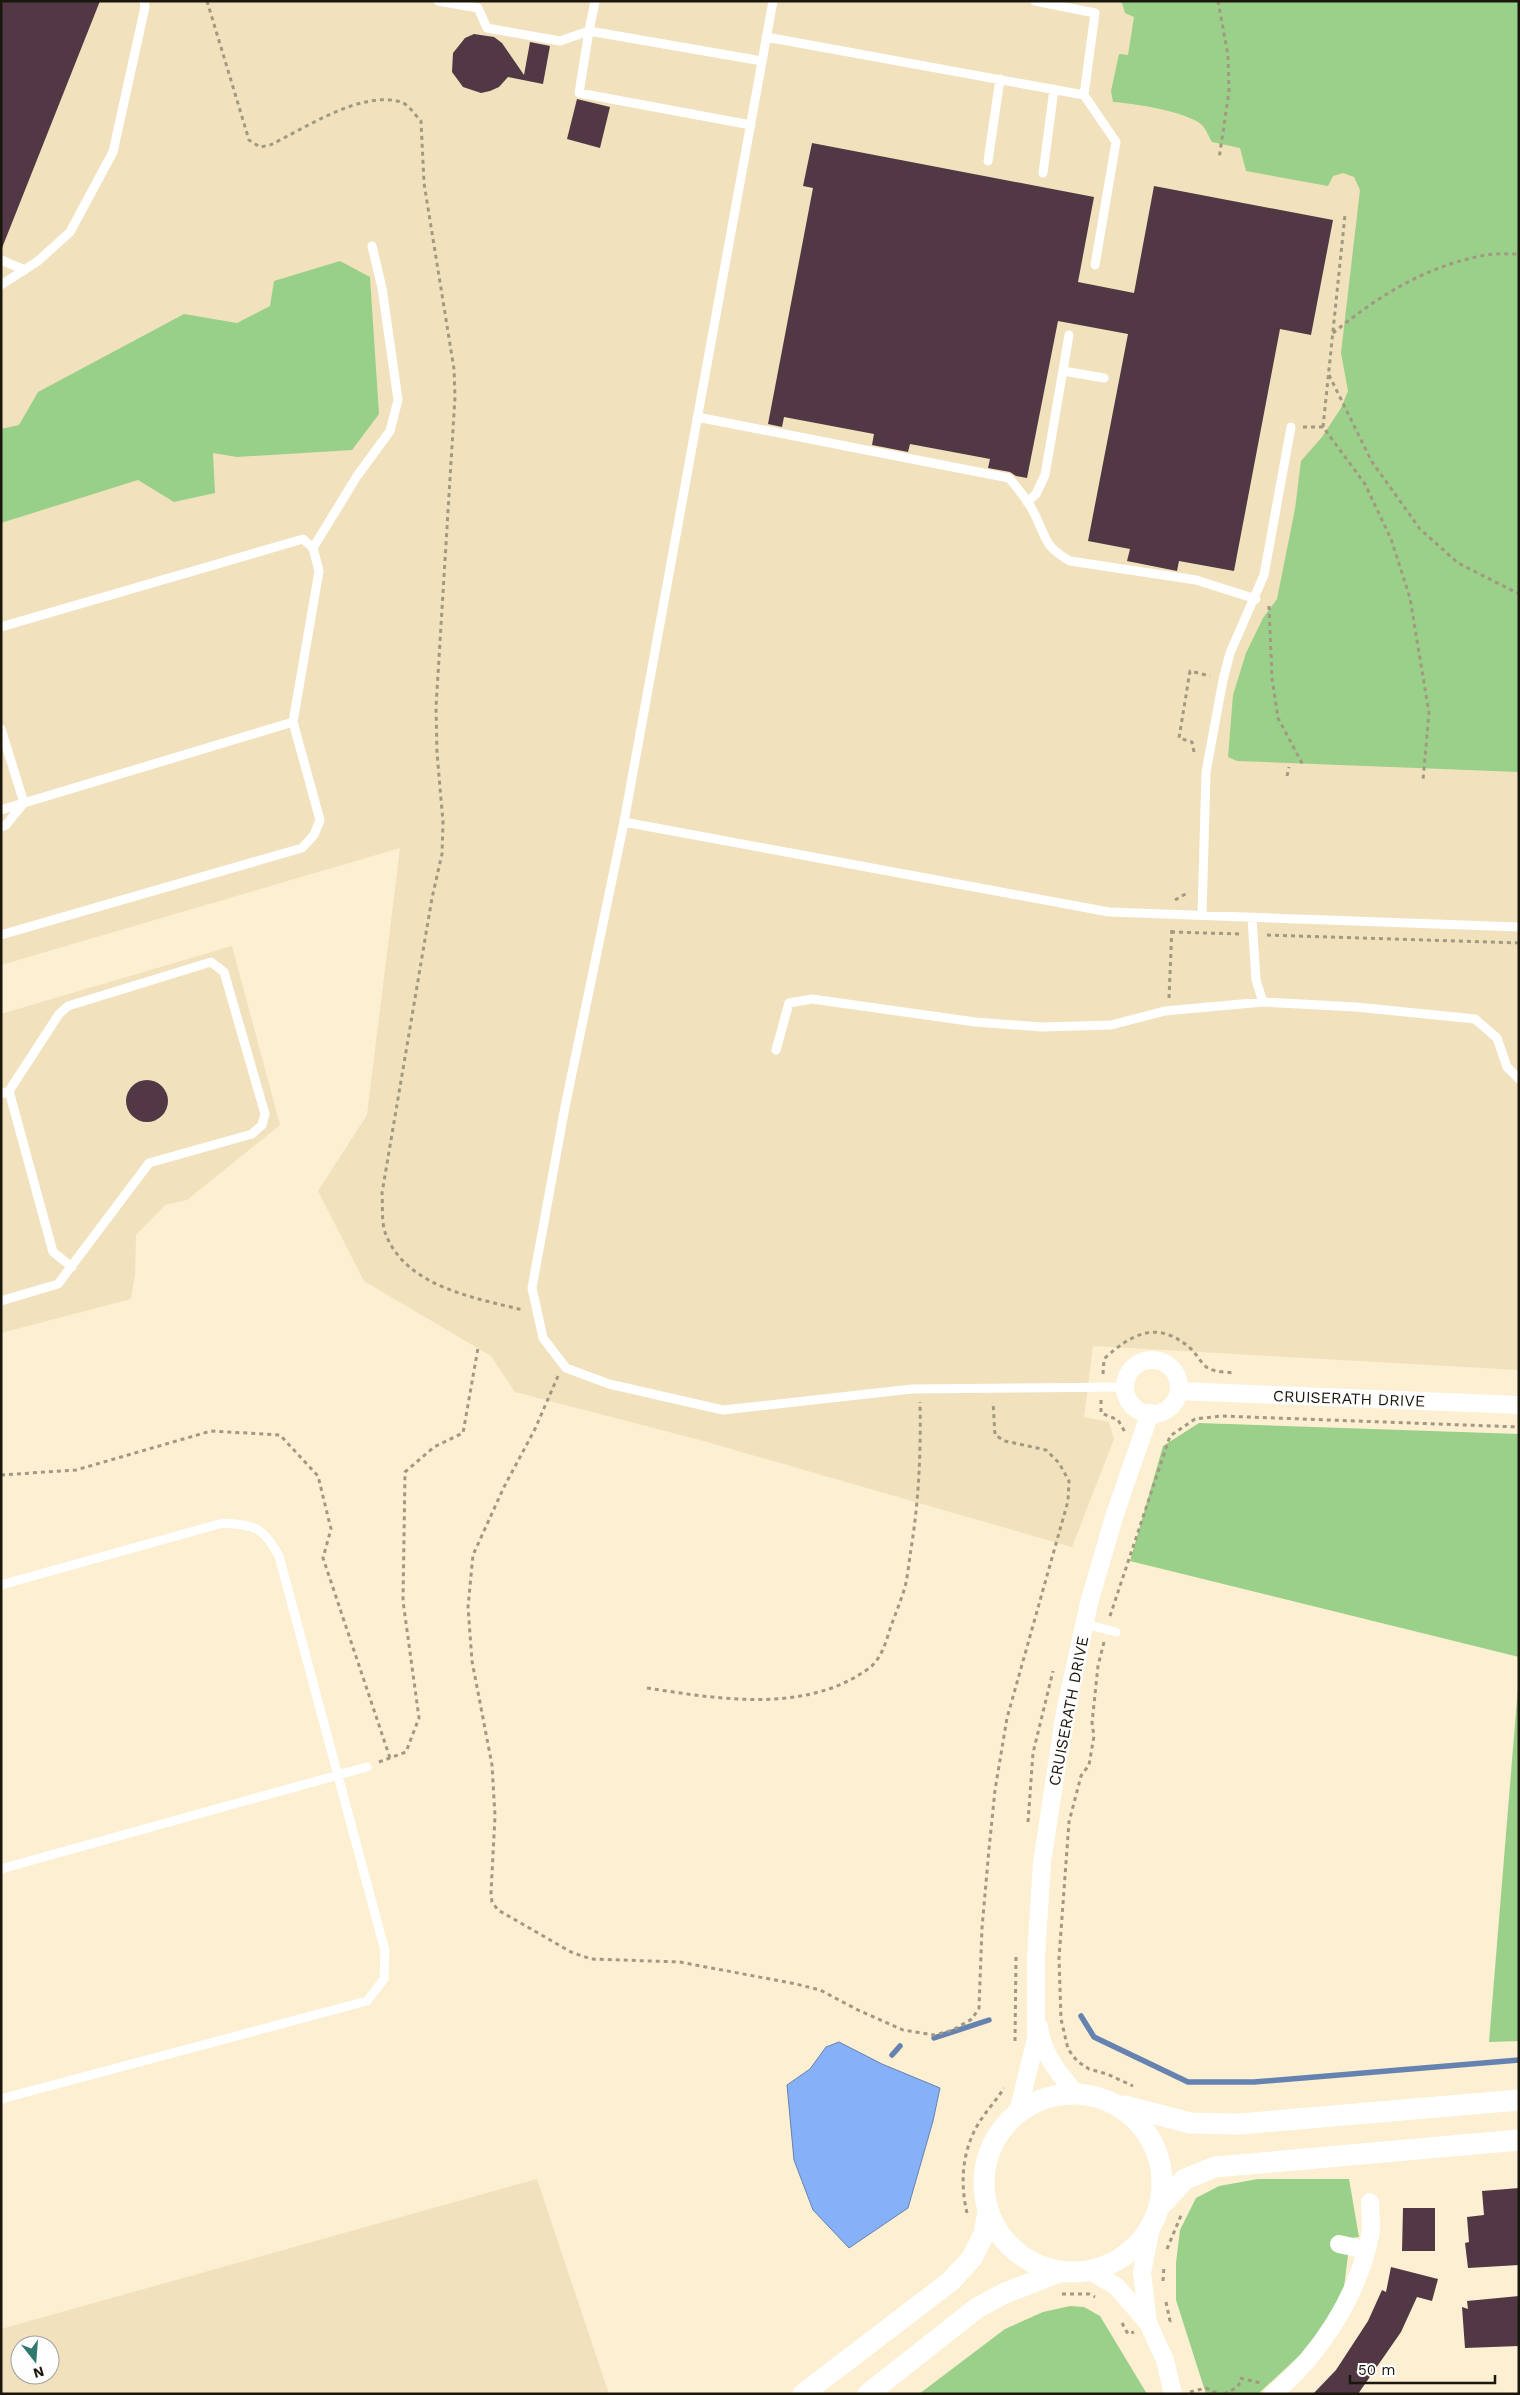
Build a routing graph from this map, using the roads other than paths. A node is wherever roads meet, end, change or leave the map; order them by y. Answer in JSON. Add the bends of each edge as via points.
{"nodes":[{"id":1,"x":144,"y":1,"type":"edge"},
{"id":2,"x":438,"y":1,"type":"edge"},
{"id":3,"x":595,"y":1,"type":"edge"},
{"id":4,"x":773,"y":1,"type":"edge"},
{"id":5,"x":1035,"y":1,"type":"edge"},
{"id":6,"x":478,"y":5,"type":"edge"},
{"id":7,"x":589,"y":31,"type":"junction"},
{"id":8,"x":766,"y":37,"type":"junction"},
{"id":9,"x":762,"y":61,"type":"junction"},
{"id":10,"x":1000,"y":80,"type":"junction"},
{"id":11,"x":1054,"y":89,"type":"junction"},
{"id":12,"x":1084,"y":95,"type":"junction"},
{"id":13,"x":751,"y":125,"type":"junction"},
{"id":14,"x":988,"y":161,"type":"dead end"},
{"id":15,"x":1043,"y":172,"type":"dead end"},
{"id":16,"x":372,"y":246,"type":"dead end"},
{"id":17,"x":1,"y":260,"type":"edge"},
{"id":18,"x":1095,"y":265,"type":"dead end"},
{"id":19,"x":25,"y":270,"type":"junction"},
{"id":20,"x":1,"y":285,"type":"edge"},
{"id":21,"x":1069,"y":335,"type":"dead end"},
{"id":22,"x":1063,"y":371,"type":"junction"},
{"id":23,"x":1104,"y":378,"type":"dead end"},
{"id":24,"x":697,"y":417,"type":"junction"},
{"id":25,"x":1291,"y":427,"type":"road end"},
{"id":26,"x":1027,"y":502,"type":"junction"},
{"id":27,"x":313,"y":548,"type":"junction"},
{"id":28,"x":1256,"y":598,"type":"junction"},
{"id":29,"x":1,"y":627,"type":"edge"},
{"id":30,"x":293,"y":722,"type":"junction"},
{"id":31,"x":1,"y":729,"type":"edge"},
{"id":32,"x":24,"y":804,"type":"junction"},
{"id":33,"x":1,"y":810,"type":"edge"},
{"id":34,"x":624,"y":822,"type":"junction"},
{"id":35,"x":1,"y":827,"type":"edge"},
{"id":36,"x":1202,"y":915,"type":"junction"},
{"id":37,"x":1252,"y":918,"type":"junction"},
{"id":38,"x":1519,"y":928,"type":"edge"},
{"id":39,"x":1,"y":936,"type":"edge"},
{"id":40,"x":1262,"y":1002,"type":"junction"},
{"id":41,"x":776,"y":1050,"type":"dead end"},
{"id":42,"x":1519,"y":1080,"type":"edge"},
{"id":43,"x":5,"y":1093,"type":"edge"},
{"id":44,"x":72,"y":1267,"type":"junction"},
{"id":45,"x":1,"y":1302,"type":"edge"},
{"id":46,"x":1126,"y":1386,"type":"junction"},
{"id":47,"x":1179,"y":1391,"type":"junction"},
{"id":48,"x":1519,"y":1405,"type":"edge"},
{"id":49,"x":1150,"y":1414,"type":"junction"},
{"id":50,"x":1,"y":1585,"type":"edge"},
{"id":51,"x":1085,"y":1624,"type":"junction"},
{"id":52,"x":1116,"y":1632,"type":"dead end"},
{"id":53,"x":367,"y":1767,"type":"road end"},
{"id":54,"x":339,"y":1775,"type":"junction"},
{"id":55,"x":1,"y":1869,"type":"edge"},
{"id":56,"x":1037,"y":2017,"type":"junction"},
{"id":57,"x":1076,"y":2093,"type":"junction"},
{"id":58,"x":1,"y":2099,"type":"edge"},
{"id":59,"x":1519,"y":2100,"type":"edge"},
{"id":60,"x":1115,"y":2103,"type":"junction"},
{"id":61,"x":1018,"y":2112,"type":"junction"},
{"id":62,"x":1519,"y":2140,"type":"edge"},
{"id":63,"x":1370,"y":2202,"type":"dead end"},
{"id":64,"x":1160,"y":2206,"type":"junction"},
{"id":65,"x":988,"y":2211,"type":"junction"},
{"id":66,"x":1151,"y":2228,"type":"junction"},
{"id":67,"x":1339,"y":2244,"type":"dead end"},
{"id":68,"x":1366,"y":2250,"type":"junction"},
{"id":69,"x":1090,"y":2270,"type":"junction"},
{"id":70,"x":1062,"y":2272,"type":"junction"},
{"id":71,"x":1149,"y":2325,"type":"junction"},
{"id":72,"x":803,"y":2394,"type":"edge"},
{"id":73,"x":868,"y":2394,"type":"edge"},
{"id":74,"x":1173,"y":2394,"type":"edge"},
{"id":75,"x":1272,"y":2394,"type":"edge"}],
"edges":[{"from":1,"to":19,"type":"lane","via":[[113,152],[70,232]]},
{"from":2,"to":6,"type":"lane"},
{"from":3,"to":7,"type":"lane"},
{"from":4,"to":8,"type":"lane"},
{"from":5,"to":12,"type":"lane","via":[[1096,13]]},
{"from":6,"to":7,"type":"lane","via":[[487,28],[560,41]]},
{"from":7,"to":9,"type":"lane"},
{"from":7,"to":13,"type":"lane","via":[[578,93]]},
{"from":8,"to":9,"type":"lane"},
{"from":8,"to":10,"type":"lane"},
{"from":9,"to":13,"type":"lane"},
{"from":10,"to":11,"type":"lane"},
{"from":10,"to":14,"type":"lane"},
{"from":11,"to":12,"type":"lane"},
{"from":11,"to":15,"type":"lane"},
{"from":12,"to":18,"type":"lane","via":[[1116,142]]},
{"from":13,"to":24,"type":"lane"},
{"from":16,"to":27,"type":"lane","via":[[382,288],[398,400],[390,431],[357,476]]},
{"from":17,"to":19,"type":"lane"},
{"from":19,"to":20,"type":"lane"},
{"from":21,"to":22,"type":"lane"},
{"from":22,"to":23,"type":"lane"},
{"from":22,"to":26,"type":"lane","via":[[1045,475],[1036,494]]},
{"from":24,"to":26,"type":"lane","via":[[1009,478]]},
{"from":24,"to":34,"type":"lane"},
{"from":25,"to":28,"type":"lane","via":[[1264,575]]},
{"from":26,"to":28,"type":"lane","via":[[1046,544],[1070,561],[1196,580]]},
{"from":27,"to":29,"type":"lane","via":[[303,539]]},
{"from":27,"to":30,"type":"lane","via":[[319,571]]},
{"from":28,"to":36,"type":"lane","via":[[1244,617],[1230,653],[1206,773]]},
{"from":30,"to":32,"type":"lane"},
{"from":30,"to":39,"type":"lane","via":[[320,820],[314,835],[302,848]]},
{"from":31,"to":32,"type":"lane"},
{"from":32,"to":33,"type":"lane"},
{"from":32,"to":35,"type":"lane"},
{"from":34,"to":36,"type":"lane","via":[[1109,912]]},
{"from":34,"to":46,"type":"lane","via":[[532,1288],[543,1338],[566,1368],[608,1384],[723,1410],[920,1388]]},
{"from":36,"to":37,"type":"lane"},
{"from":37,"to":38,"type":"lane"},
{"from":37,"to":40,"type":"lane","via":[[1256,980]]},
{"from":40,"to":41,"type":"lane","via":[[1169,1010],[1112,1025],[1042,1027],[974,1022],[812,1000],[789,1003]]},
{"from":40,"to":42,"type":"lane","via":[[1475,1019],[1497,1038],[1507,1068]]},
{"from":43,"to":44,"type":"lane","via":[[54,1252]]},
{"from":43,"to":44,"type":"lane","via":[[59,1014],[68,1006],[211,962],[224,972],[265,1114],[262,1125],[252,1134],[149,1162]]},
{"from":44,"to":45,"type":"lane","via":[[58,1284]]},
{"from":46,"to":47,"type":"street","via":[[1131,1370],[1138,1364],[1154,1360],[1170,1367],[1179,1382]]},
{"from":46,"to":49,"type":"street","via":[[1130,1402]]},
{"from":47,"to":48,"type":"street","name":"CRUISERATH DRIVE"},
{"from":47,"to":49,"type":"street","via":[[1166,1410]]},
{"from":49,"to":51,"type":"street","name":"CRUISERATH DRIVE","via":[[1115,1514]]},
{"from":50,"to":54,"type":"lane","via":[[223,1523],[249,1525],[269,1537],[279,1556]]},
{"from":51,"to":52,"type":"lane"},
{"from":51,"to":56,"type":"street","name":"CRUISERATH DRIVE","via":[[1065,1712],[1042,1863],[1036,1957]]},
{"from":53,"to":54,"type":"lane"},
{"from":54,"to":55,"type":"lane"},
{"from":54,"to":58,"type":"lane","via":[[385,1952],[384,1979],[367,2000]]},
{"from":56,"to":57,"type":"street","name":"CRUISERATH DRIVE","via":[[1040,2037],[1058,2074]]},
{"from":56,"to":61,"type":"street","name":"CRUISERATH DRIVE","via":[[1036,2039]]},
{"from":57,"to":60,"type":"street"},
{"from":57,"to":61,"type":"street","via":[[1046,2098]]},
{"from":59,"to":60,"type":"street","via":[[1239,2124],[1190,2123]]},
{"from":60,"to":64,"type":"street","via":[[1139,2121],[1156,2146],[1163,2176]]},
{"from":61,"to":65,"type":"street","via":[[999,2132],[988,2157],[984,2184]]},
{"from":62,"to":64,"type":"street","via":[[1216,2166],[1185,2179]]},
{"from":63,"to":68,"type":"street","via":[[1370,2235]]},
{"from":64,"to":66,"type":"street"},
{"from":65,"to":70,"type":"street","via":[[999,2233],[1016,2252],[1038,2265]]},
{"from":65,"to":72,"type":"street","via":[[984,2234],[972,2258],[951,2282]]},
{"from":66,"to":69,"type":"street","via":[[1136,2247],[1117,2261]]},
{"from":66,"to":71,"type":"street","via":[[1142,2272]]},
{"from":67,"to":68,"type":"street"},
{"from":68,"to":75,"type":"street","via":[[1355,2284],[1323,2342]]},
{"from":69,"to":70,"type":"street"},
{"from":69,"to":71,"type":"street","via":[[1116,2286]]},
{"from":70,"to":73,"type":"street","via":[[1005,2293],[977,2308]]},
{"from":71,"to":74,"type":"street","via":[[1165,2360]]}]}
